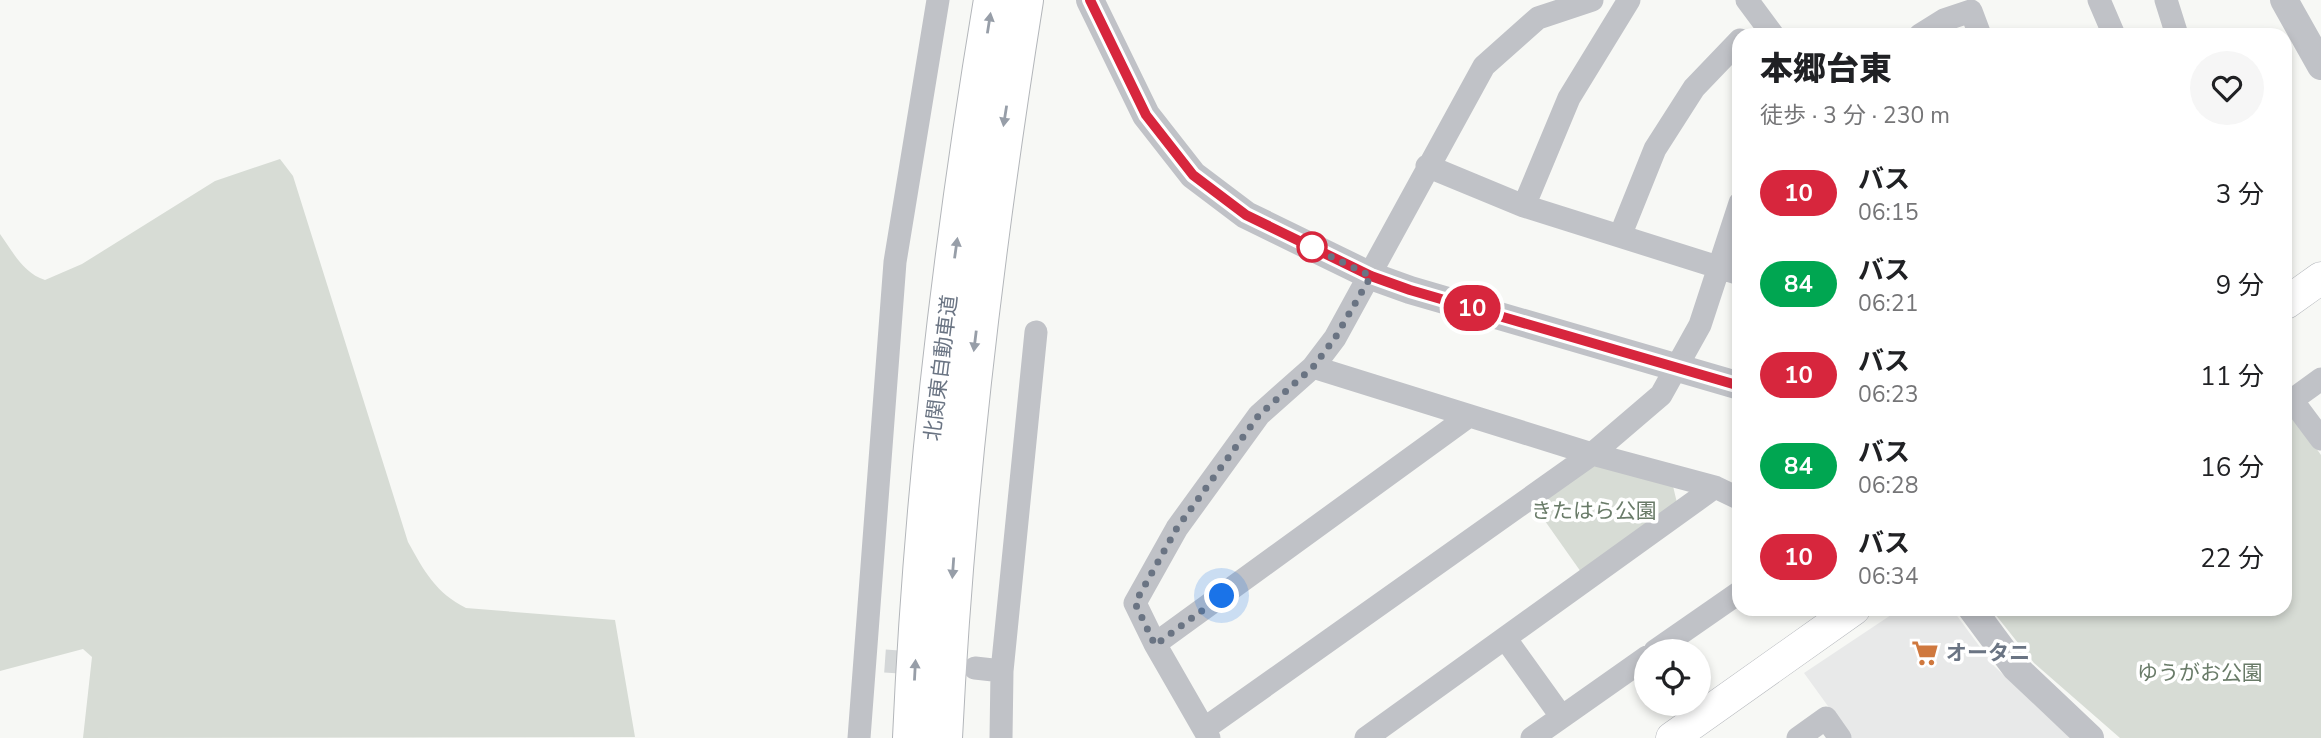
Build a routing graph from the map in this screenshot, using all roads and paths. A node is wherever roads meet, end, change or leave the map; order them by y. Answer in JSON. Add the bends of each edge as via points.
{"nodes":[{"id":1,"x":938,"y":0,"type":"edge"},
{"id":2,"x":993,"y":0,"type":"edge"},
{"id":3,"x":1024,"y":0,"type":"edge"},
{"id":4,"x":1090,"y":0,"type":"edge"},
{"id":5,"x":1592,"y":0,"type":"edge"},
{"id":6,"x":1629,"y":0,"type":"edge"},
{"id":7,"x":2099,"y":0,"type":"edge"},
{"id":8,"x":2166,"y":0,"type":"edge"},
{"id":9,"x":2284,"y":0,"type":"edge"},
{"id":10,"x":1931,"y":28,"type":"edge"},
{"id":11,"x":1977,"y":28,"type":"edge"},
{"id":12,"x":2111,"y":28,"type":"edge"},
{"id":13,"x":2175,"y":28,"type":"edge"},
{"id":14,"x":1732,"y":48,"type":"edge"},
{"id":15,"x":2321,"y":66,"type":"edge"},
{"id":16,"x":1427,"y":166,"type":"junction"},
{"id":17,"x":1524,"y":206,"type":"junction"},
{"id":18,"x":1732,"y":226,"type":"edge"},
{"id":19,"x":1620,"y":236,"type":"junction"},
{"id":20,"x":1717,"y":268,"type":"junction"},
{"id":21,"x":1732,"y":272,"type":"edge"},
{"id":22,"x":1371,"y":276,"type":"junction"},
{"id":23,"x":2321,"y":278,"type":"edge"},
{"id":24,"x":2292,"y":299,"type":"edge"},
{"id":25,"x":1036,"y":331,"type":"dead end"},
{"id":26,"x":1313,"y":367,"type":"junction"},
{"id":27,"x":1677,"y":368,"type":"junction"},
{"id":28,"x":2321,"y":379,"type":"edge"},
{"id":29,"x":1732,"y":384,"type":"edge"},
{"id":30,"x":1469,"y":416,"type":"junction"},
{"id":31,"x":2321,"y":439,"type":"edge"},
{"id":32,"x":1592,"y":454,"type":"junction"},
{"id":33,"x":1715,"y":487,"type":"junction"},
{"id":34,"x":1732,"y":495,"type":"edge"},
{"id":35,"x":1732,"y":598,"type":"edge"},
{"id":36,"x":1844,"y":616,"type":"edge"},
{"id":37,"x":1977,"y":616,"type":"edge"},
{"id":38,"x":1505,"y":638,"type":"junction"},
{"id":39,"x":1672,"y":639,"type":"edge"},
{"id":40,"x":1155,"y":645,"type":"junction"},
{"id":41,"x":1634,"y":666,"type":"edge"},
{"id":42,"x":975,"y":668,"type":"dead end"},
{"id":43,"x":1002,"y":671,"type":"junction"},
{"id":44,"x":1561,"y":716,"type":"junction"},
{"id":45,"x":1206,"y":733,"type":"edge"},
{"id":46,"x":859,"y":738,"type":"edge"},
{"id":47,"x":912,"y":738,"type":"edge"},
{"id":48,"x":943,"y":738,"type":"edge"},
{"id":49,"x":1001,"y":738,"type":"edge"},
{"id":50,"x":1366,"y":738,"type":"edge"},
{"id":51,"x":1532,"y":738,"type":"edge"},
{"id":52,"x":1672,"y":738,"type":"edge"},
{"id":53,"x":1798,"y":738,"type":"edge"},
{"id":54,"x":1840,"y":738,"type":"edge"},
{"id":55,"x":2090,"y":738,"type":"edge"}],
"edges":[{"from":1,"to":46,"type":"street","via":[[895,262],[874,661]]},
{"from":47,"to":2,"type":"highway","name":"北関東自動車道","one_way":true,"via":[[930,463],[971,131]]},
{"from":3,"to":48,"type":"highway","name":"北関東自動車道","one_way":true,"via":[[961,466]]},
{"from":4,"to":22,"type":"street","via":[[1146,115],[1193,175],[1246,215]]},
{"from":5,"to":16,"type":"street","via":[[1538,18],[1484,66]]},
{"from":6,"to":17,"type":"street","via":[[1569,98]]},
{"from":7,"to":12,"type":"street"},
{"from":8,"to":13,"type":"street"},
{"from":9,"to":15,"type":"street"},
{"from":10,"to":11,"type":"street","via":[[1971,11]]},
{"from":14,"to":19,"type":"street","via":[[1694,88],[1655,149]]},
{"from":16,"to":17,"type":"street"},
{"from":16,"to":22,"type":"street"},
{"from":17,"to":19,"type":"street"},
{"from":18,"to":20,"type":"street"},
{"from":19,"to":20,"type":"street"},
{"from":20,"to":21,"type":"street"},
{"from":20,"to":27,"type":"street","via":[[1700,324]]},
{"from":22,"to":26,"type":"street"},
{"from":22,"to":27,"type":"street"},
{"from":23,"to":24,"type":"main road"},
{"from":25,"to":43,"type":"street"},
{"from":26,"to":30,"type":"street"},
{"from":26,"to":40,"type":"street","via":[[1259,415],[1177,528],[1135,603]]},
{"from":27,"to":29,"type":"street"},
{"from":27,"to":32,"type":"street","via":[[1661,395]]},
{"from":28,"to":31,"type":"street","via":[[2292,400]]},
{"from":30,"to":32,"type":"street"},
{"from":30,"to":40,"type":"street"},
{"from":32,"to":33,"type":"street"},
{"from":32,"to":45,"type":"street"},
{"from":33,"to":34,"type":"street"},
{"from":33,"to":38,"type":"street"},
{"from":35,"to":39,"type":"street"},
{"from":36,"to":52,"type":"main road"},
{"from":37,"to":55,"type":"street","via":[[2015,667]]},
{"from":38,"to":44,"type":"street"},
{"from":38,"to":50,"type":"street"},
{"from":40,"to":45,"type":"street"},
{"from":41,"to":44,"type":"street"},
{"from":42,"to":43,"type":"street"},
{"from":43,"to":49,"type":"street"},
{"from":44,"to":51,"type":"street"},
{"from":53,"to":54,"type":"street","via":[[1826,718]]}]}
